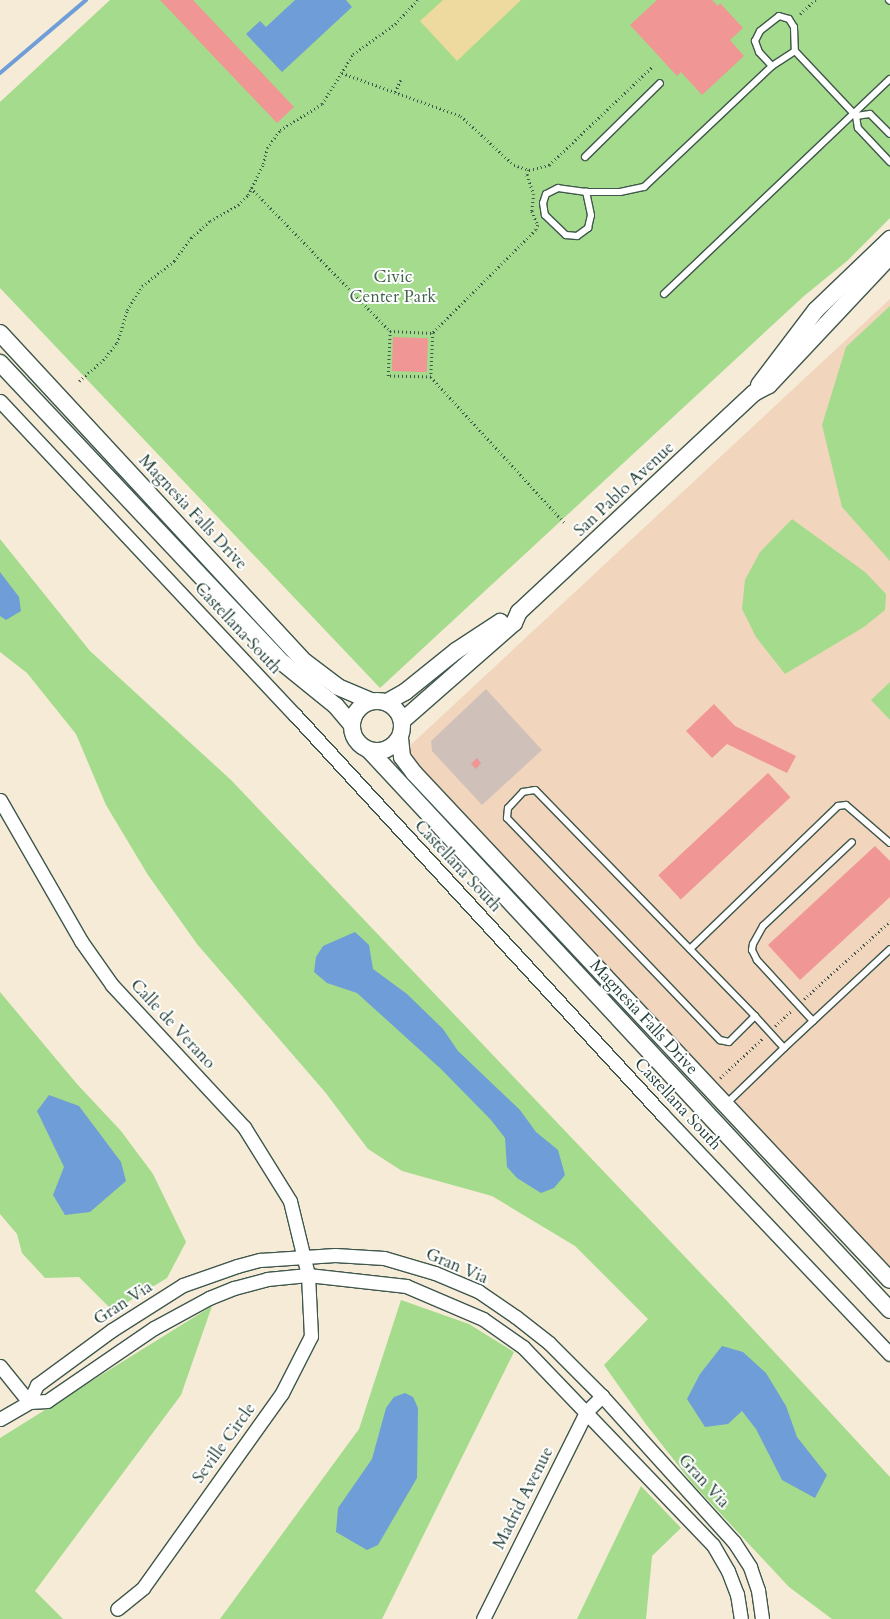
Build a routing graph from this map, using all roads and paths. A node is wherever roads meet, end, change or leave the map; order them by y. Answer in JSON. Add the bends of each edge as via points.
{"nodes":[{"id":1,"x":417,"y":0,"type":"edge"},
{"id":2,"x":815,"y":0,"type":"edge"},
{"id":3,"x":800,"y":14,"type":"dead end"},
{"id":4,"x":795,"y":51,"type":"junction"},
{"id":5,"x":653,"y":66,"type":"dead end"},
{"id":6,"x":772,"y":66,"type":"junction"},
{"id":7,"x":342,"y":73,"type":"junction"},
{"id":8,"x":401,"y":79,"type":"dead end"},
{"id":9,"x":890,"y":79,"type":"edge"},
{"id":10,"x":660,"y":83,"type":"dead end"},
{"id":11,"x":395,"y":92,"type":"junction"},
{"id":12,"x":855,"y":114,"type":"junction"},
{"id":13,"x":890,"y":134,"type":"edge"},
{"id":14,"x":586,"y":157,"type":"dead end"},
{"id":15,"x":890,"y":162,"type":"edge"},
{"id":16,"x":529,"y":170,"type":"junction"},
{"id":17,"x":251,"y":188,"type":"junction"},
{"id":18,"x":586,"y":192,"type":"junction"},
{"id":19,"x":890,"y":240,"type":"edge"},
{"id":20,"x":890,"y":256,"type":"edge"},
{"id":21,"x":664,"y":294,"type":"dead end"},
{"id":22,"x":0,"y":332,"type":"edge"},
{"id":23,"x":390,"y":332,"type":"junction"},
{"id":24,"x":433,"y":333,"type":"junction"},
{"id":25,"x":0,"y":364,"type":"edge"},
{"id":26,"x":432,"y":376,"type":"junction"},
{"id":27,"x":78,"y":381,"type":"dead end"},
{"id":28,"x":754,"y":393,"type":"junction"},
{"id":29,"x":0,"y":401,"type":"edge"},
{"id":30,"x":565,"y":523,"type":"dead end"},
{"id":31,"x":519,"y":612,"type":"junction"},
{"id":32,"x":371,"y":701,"type":"junction"},
{"id":33,"x":387,"y":702,"type":"junction"},
{"id":34,"x":402,"y":721,"type":"junction"},
{"id":35,"x":352,"y":724,"type":"junction"},
{"id":36,"x":400,"y":738,"type":"junction"},
{"id":37,"x":369,"y":750,"type":"junction"},
{"id":38,"x":0,"y":800,"type":"edge"},
{"id":39,"x":852,"y":842,"type":"dead end"},
{"id":40,"x":890,"y":843,"type":"edge"},
{"id":41,"x":890,"y":921,"type":"edge"},
{"id":42,"x":690,"y":949,"type":"junction"},
{"id":43,"x":890,"y":949,"type":"edge"},
{"id":44,"x":804,"y":999,"type":"dead end"},
{"id":45,"x":792,"y":1010,"type":"dead end"},
{"id":46,"x":755,"y":1016,"type":"junction"},
{"id":47,"x":813,"y":1021,"type":"junction"},
{"id":48,"x":775,"y":1026,"type":"dead end"},
{"id":49,"x":763,"y":1038,"type":"dead end"},
{"id":50,"x":784,"y":1048,"type":"junction"},
{"id":51,"x":720,"y":1078,"type":"dead end"},
{"id":52,"x":725,"y":1105,"type":"junction"},
{"id":53,"x":303,"y":1257,"type":"junction"},
{"id":54,"x":308,"y":1275,"type":"junction"},
{"id":55,"x":890,"y":1280,"type":"edge"},
{"id":56,"x":890,"y":1310,"type":"edge"},
{"id":57,"x":890,"y":1354,"type":"edge"},
{"id":58,"x":0,"y":1366,"type":"edge"},
{"id":59,"x":602,"y":1396,"type":"junction"},
{"id":60,"x":29,"y":1402,"type":"junction"},
{"id":61,"x":586,"y":1412,"type":"junction"},
{"id":62,"x":0,"y":1420,"type":"edge"},
{"id":63,"x":117,"y":1609,"type":"dead end"},
{"id":64,"x":483,"y":1619,"type":"edge"},
{"id":65,"x":741,"y":1619,"type":"edge"},
{"id":66,"x":762,"y":1619,"type":"edge"}],
"edges":[{"from":1,"to":7,"type":"path","via":[[395,24],[353,54]]},
{"from":2,"to":3,"type":"path"},
{"from":4,"to":6,"type":"lane"},
{"from":4,"to":6,"type":"lane","via":[[797,39],[794,27],[789,19],[779,16],[760,31],[755,41],[759,52]]},
{"from":4,"to":12,"type":"lane"},
{"from":5,"to":16,"type":"path","via":[[548,165]]},
{"from":6,"to":18,"type":"lane","via":[[644,187],[620,192]]},
{"from":7,"to":11,"type":"path"},
{"from":7,"to":17,"type":"path","via":[[322,104],[280,130],[267,148],[264,164]]},
{"from":8,"to":11,"type":"path"},
{"from":9,"to":12,"type":"lane"},
{"from":10,"to":14,"type":"lane"},
{"from":11,"to":16,"type":"path","via":[[461,116],[514,166]]},
{"from":12,"to":13,"type":"lane","via":[[870,114]]},
{"from":12,"to":15,"type":"lane","via":[[858,128]]},
{"from":12,"to":21,"type":"lane"},
{"from":16,"to":24,"type":"path","via":[[527,175],[534,194],[532,211],[538,225],[536,230]]},
{"from":17,"to":23,"type":"path"},
{"from":17,"to":27,"type":"path","via":[[238,205],[205,226],[191,238],[174,261],[142,286],[127,310],[117,343],[103,360]]},
{"from":18,"to":18,"type":"lane","via":[[591,215],[588,228],[577,236],[566,235],[545,215],[543,203],[546,194],[558,188]]},
{"from":19,"to":28,"type":"street","name":"San Pablo Avenue","via":[[816,310],[763,377]]},
{"from":20,"to":28,"type":"street","name":"San Pablo Avenue","via":[[769,385]]},
{"from":22,"to":32,"type":"street","name":"Magnesia Falls Drive","via":[[305,662],[338,687]]},
{"from":23,"to":24,"type":"path"},
{"from":23,"to":26,"type":"path","via":[[388,376]]},
{"from":24,"to":26,"type":"path"},
{"from":25,"to":35,"type":"street","via":[[283,663],[336,706]]},
{"from":26,"to":30,"type":"path"},
{"from":28,"to":31,"type":"street","name":"San Pablo Avenue"},
{"from":29,"to":57,"type":"street","name":"Castellana South","via":[[301,721],[662,1114]]},
{"from":31,"to":33,"type":"street","name":"San Pablo Avenue","via":[[508,616],[456,651],[405,692]]},
{"from":31,"to":34,"type":"street","name":"San Pablo Avenue","via":[[514,622]]},
{"from":32,"to":33,"type":"street"},
{"from":32,"to":35,"type":"street","via":[[357,709]]},
{"from":33,"to":34,"type":"street","via":[[399,712]]},
{"from":34,"to":36,"type":"street"},
{"from":35,"to":37,"type":"street","via":[[355,739]]},
{"from":36,"to":37,"type":"street","via":[[386,750]]},
{"from":36,"to":52,"type":"street","name":"Magnesia Falls Drive","via":[[402,757],[414,773]]},
{"from":37,"to":56,"type":"street","name":"Magnesia Falls Drive"},
{"from":38,"to":53,"type":"street","name":"Calle de Verano","via":[[81,941],[112,985],[244,1127],[290,1201]]},
{"from":39,"to":47,"type":"lane","via":[[764,926],[753,944],[752,950],[757,960]]},
{"from":40,"to":42,"type":"lane","via":[[846,805],[838,806]]},
{"from":41,"to":44,"type":"path"},
{"from":42,"to":46,"type":"lane"},
{"from":42,"to":46,"type":"lane","via":[[535,790],[523,792],[508,808],[507,818],[720,1040],[730,1042]]},
{"from":43,"to":47,"type":"lane"},
{"from":45,"to":48,"type":"path"},
{"from":46,"to":50,"type":"lane"},
{"from":47,"to":50,"type":"lane"},
{"from":49,"to":51,"type":"path"},
{"from":50,"to":52,"type":"lane"},
{"from":52,"to":55,"type":"street","name":"Magnesia Falls Drive"},
{"from":53,"to":54,"type":"street","name":"Calle de Verano"},
{"from":53,"to":59,"type":"street","name":"Gran Via","via":[[335,1255],[384,1258],[435,1273],[478,1291],[549,1343]]},
{"from":53,"to":60,"type":"street","name":"Gran Via","via":[[260,1260],[183,1285],[112,1330],[37,1385]]},
{"from":54,"to":60,"type":"street","via":[[267,1279],[209,1298],[154,1328],[47,1401]]},
{"from":54,"to":61,"type":"street","via":[[406,1286],[483,1319],[523,1347]]},
{"from":54,"to":63,"type":"street","name":"Seville Circle","via":[[311,1336],[282,1393],[143,1588]]},
{"from":58,"to":60,"type":"street"},
{"from":59,"to":61,"type":"street","name":"Madrid Avenue"},
{"from":59,"to":66,"type":"street","name":"Gran Via","via":[[734,1542],[750,1567],[758,1590]]},
{"from":60,"to":62,"type":"street"},
{"from":61,"to":64,"type":"street","name":"Madrid Avenue"},
{"from":61,"to":65,"type":"street","via":[[713,1545],[728,1571],[737,1594]]}]}
